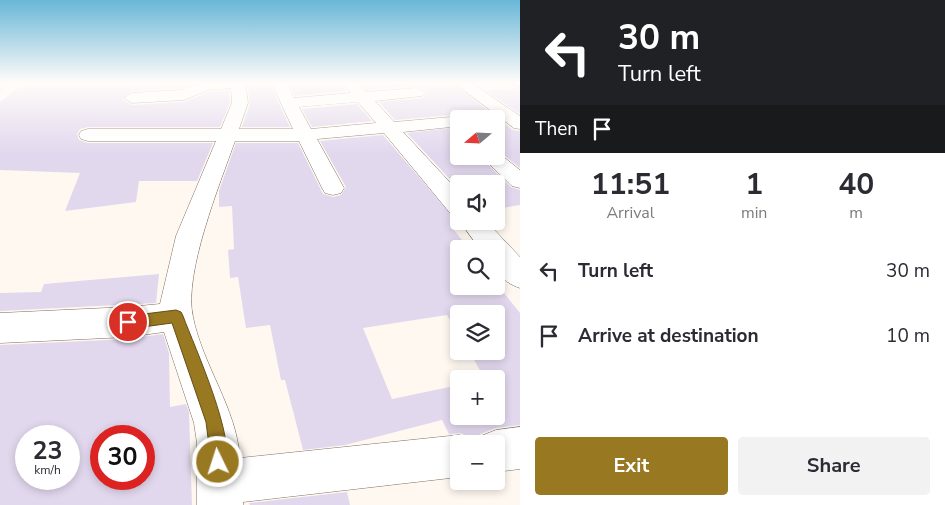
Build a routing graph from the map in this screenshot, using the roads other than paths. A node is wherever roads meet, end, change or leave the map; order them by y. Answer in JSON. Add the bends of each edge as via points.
{"nodes":[{"id":1,"x":239,"y":106,"type":"edge"},
{"id":2,"x":289,"y":106,"type":"edge"},
{"id":3,"x":369,"y":106,"type":"edge"},
{"id":4,"x":432,"y":106,"type":"edge"},
{"id":5,"x":494,"y":106,"type":"edge"},
{"id":6,"x":450,"y":121,"type":"edge"},
{"id":7,"x":520,"y":124,"type":"edge"},
{"id":8,"x":450,"y":125,"type":"edge"},
{"id":9,"x":387,"y":127,"type":"junction"},
{"id":10,"x":228,"y":134,"type":"junction"},
{"id":11,"x":88,"y":135,"type":"dead end"},
{"id":12,"x":303,"y":135,"type":"junction"},
{"id":13,"x":501,"y":165,"type":"edge"},
{"id":14,"x":520,"y":181,"type":"edge"},
{"id":15,"x":332,"y":188,"type":"dead end"},
{"id":16,"x":450,"y":197,"type":"edge"},
{"id":17,"x":479,"y":230,"type":"edge"},
{"id":18,"x":488,"y":240,"type":"edge"},
{"id":19,"x":505,"y":259,"type":"edge"},
{"id":20,"x":520,"y":276,"type":"edge"},
{"id":21,"x":176,"y":316,"type":"junction"},
{"id":22,"x":0,"y":328,"type":"edge"},
{"id":23,"x":520,"y":448,"type":"edge"},
{"id":24,"x":505,"y":450,"type":"edge"},
{"id":25,"x":450,"y":457,"type":"edge"},
{"id":26,"x":220,"y":493,"type":"edge"}],
"edges":[{"from":1,"to":10,"type":"street"},
{"from":2,"to":12,"type":"street"},
{"from":3,"to":9,"type":"street"},
{"from":4,"to":6,"type":"street"},
{"from":5,"to":7,"type":"street"},
{"from":8,"to":9,"type":"street"},
{"from":9,"to":12,"type":"street"},
{"from":9,"to":16,"type":"street"},
{"from":10,"to":11,"type":"street"},
{"from":10,"to":12,"type":"street"},
{"from":10,"to":21,"type":"street","via":[[184,252],[176,295]]},
{"from":12,"to":15,"type":"street"},
{"from":13,"to":14,"type":"street"},
{"from":17,"to":18,"type":"street"},
{"from":19,"to":20,"type":"street"},
{"from":21,"to":22,"type":"street","via":[[128,322]]},
{"from":21,"to":26,"type":"street","via":[[214,422]]},
{"from":23,"to":24,"type":"street"},
{"from":25,"to":26,"type":"street","via":[[320,474]]}]}
